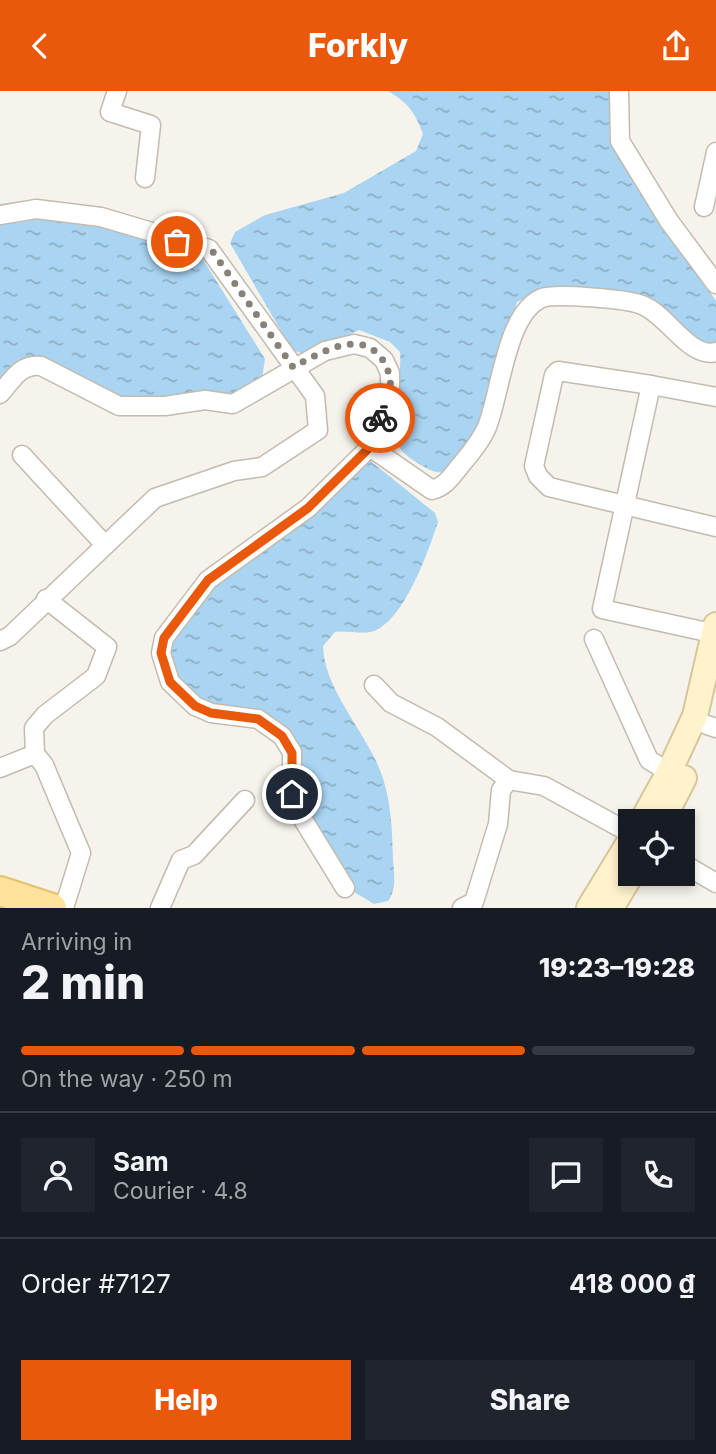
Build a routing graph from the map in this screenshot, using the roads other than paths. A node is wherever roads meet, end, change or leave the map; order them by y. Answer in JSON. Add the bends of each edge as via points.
{"nodes":[{"id":1,"x":117,"y":91,"type":"edge"},
{"id":2,"x":619,"y":91,"type":"edge"},
{"id":3,"x":716,"y":152,"type":"edge"},
{"id":4,"x":145,"y":178,"type":"dead end"},
{"id":5,"x":704,"y":207,"type":"dead end"},
{"id":6,"x":0,"y":215,"type":"edge"},
{"id":7,"x":716,"y":284,"type":"edge"},
{"id":8,"x":716,"y":352,"type":"edge"},
{"id":9,"x":293,"y":367,"type":"junction"},
{"id":10,"x":651,"y":385,"type":"junction"},
{"id":11,"x":0,"y":394,"type":"edge"},
{"id":12,"x":716,"y":397,"type":"edge"},
{"id":13,"x":370,"y":447,"type":"junction"},
{"id":14,"x":22,"y":455,"type":"dead end"},
{"id":15,"x":624,"y":505,"type":"junction"},
{"id":16,"x":716,"y":527,"type":"edge"},
{"id":17,"x":105,"y":545,"type":"junction"},
{"id":18,"x":46,"y":599,"type":"junction"},
{"id":19,"x":715,"y":631,"type":"edge"},
{"id":20,"x":594,"y":639,"type":"dead end"},
{"id":21,"x":0,"y":641,"type":"edge"},
{"id":22,"x":374,"y":685,"type":"dead end"},
{"id":23,"x":716,"y":689,"type":"edge"},
{"id":24,"x":711,"y":726,"type":"edge"},
{"id":25,"x":35,"y":754,"type":"junction"},
{"id":26,"x":0,"y":768,"type":"edge"},
{"id":27,"x":669,"y":772,"type":"junction"},
{"id":28,"x":509,"y":780,"type":"junction"},
{"id":29,"x":244,"y":800,"type":"dead end"},
{"id":30,"x":649,"y":809,"type":"edge"},
{"id":31,"x":668,"y":809,"type":"edge"},
{"id":32,"x":618,"y":827,"type":"edge"},
{"id":33,"x":618,"y":861,"type":"edge"},
{"id":34,"x":695,"y":871,"type":"edge"},
{"id":35,"x":716,"y":883,"type":"edge"},
{"id":36,"x":624,"y":886,"type":"edge"},
{"id":37,"x":345,"y":888,"type":"dead end"},
{"id":38,"x":0,"y":891,"type":"edge"},
{"id":39,"x":52,"y":908,"type":"edge"},
{"id":40,"x":64,"y":908,"type":"edge"},
{"id":41,"x":160,"y":908,"type":"edge"},
{"id":42,"x":462,"y":908,"type":"edge"},
{"id":43,"x":589,"y":908,"type":"edge"},
{"id":44,"x":611,"y":908,"type":"edge"}],
"edges":[{"from":1,"to":4,"type":"street","via":[[110,112],[150,125]]},
{"from":2,"to":7,"type":"street","via":[[620,141],[669,221]]},
{"from":3,"to":5,"type":"street"},
{"from":6,"to":9,"type":"street","via":[[36,209],[101,217],[209,249]]},
{"from":8,"to":13,"type":"street","via":[[708,354],[693,347],[643,305],[545,296],[528,305],[517,325],[486,428],[443,487],[432,490]]},
{"from":9,"to":11,"type":"street","via":[[233,404],[205,400],[119,406],[31,364]]},
{"from":9,"to":13,"type":"street","via":[[325,351],[355,344],[370,348],[384,360],[390,373],[390,392]]},
{"from":9,"to":17,"type":"street","via":[[315,396],[318,430],[262,467],[234,471],[155,498]]},
{"from":10,"to":12,"type":"street"},
{"from":10,"to":15,"type":"street"},
{"from":10,"to":15,"type":"street","via":[[569,371],[554,375],[534,466],[538,476],[549,487]]},
{"from":13,"to":37,"type":"street","via":[[308,508],[208,580],[164,638],[161,653],[170,682],[195,706],[211,713],[258,719],[282,736],[292,753],[292,794],[299,813]]},
{"from":14,"to":17,"type":"street"},
{"from":15,"to":16,"type":"street"},
{"from":15,"to":19,"type":"street","via":[[602,609]]},
{"from":17,"to":18,"type":"street"},
{"from":18,"to":21,"type":"street"},
{"from":18,"to":25,"type":"street","via":[[107,647],[96,676],[34,729]]},
{"from":19,"to":27,"type":"main road","via":[[695,716]]},
{"from":20,"to":27,"type":"street","via":[[649,760]]},
{"from":22,"to":28,"type":"street","via":[[391,703],[437,727]]},
{"from":23,"to":24,"type":"main road"},
{"from":24,"to":31,"type":"main road"},
{"from":25,"to":26,"type":"street"},
{"from":25,"to":40,"type":"street","via":[[44,765],[81,853]]},
{"from":27,"to":30,"type":"main road"},
{"from":28,"to":32,"type":"street","via":[[544,786]]},
{"from":28,"to":42,"type":"street","via":[[501,790],[498,824],[474,902]]},
{"from":29,"to":41,"type":"street","via":[[194,855],[181,860]]},
{"from":33,"to":43,"type":"main road"},
{"from":34,"to":35,"type":"street"},
{"from":36,"to":44,"type":"main road"},
{"from":38,"to":39,"type":"main road"}]}
